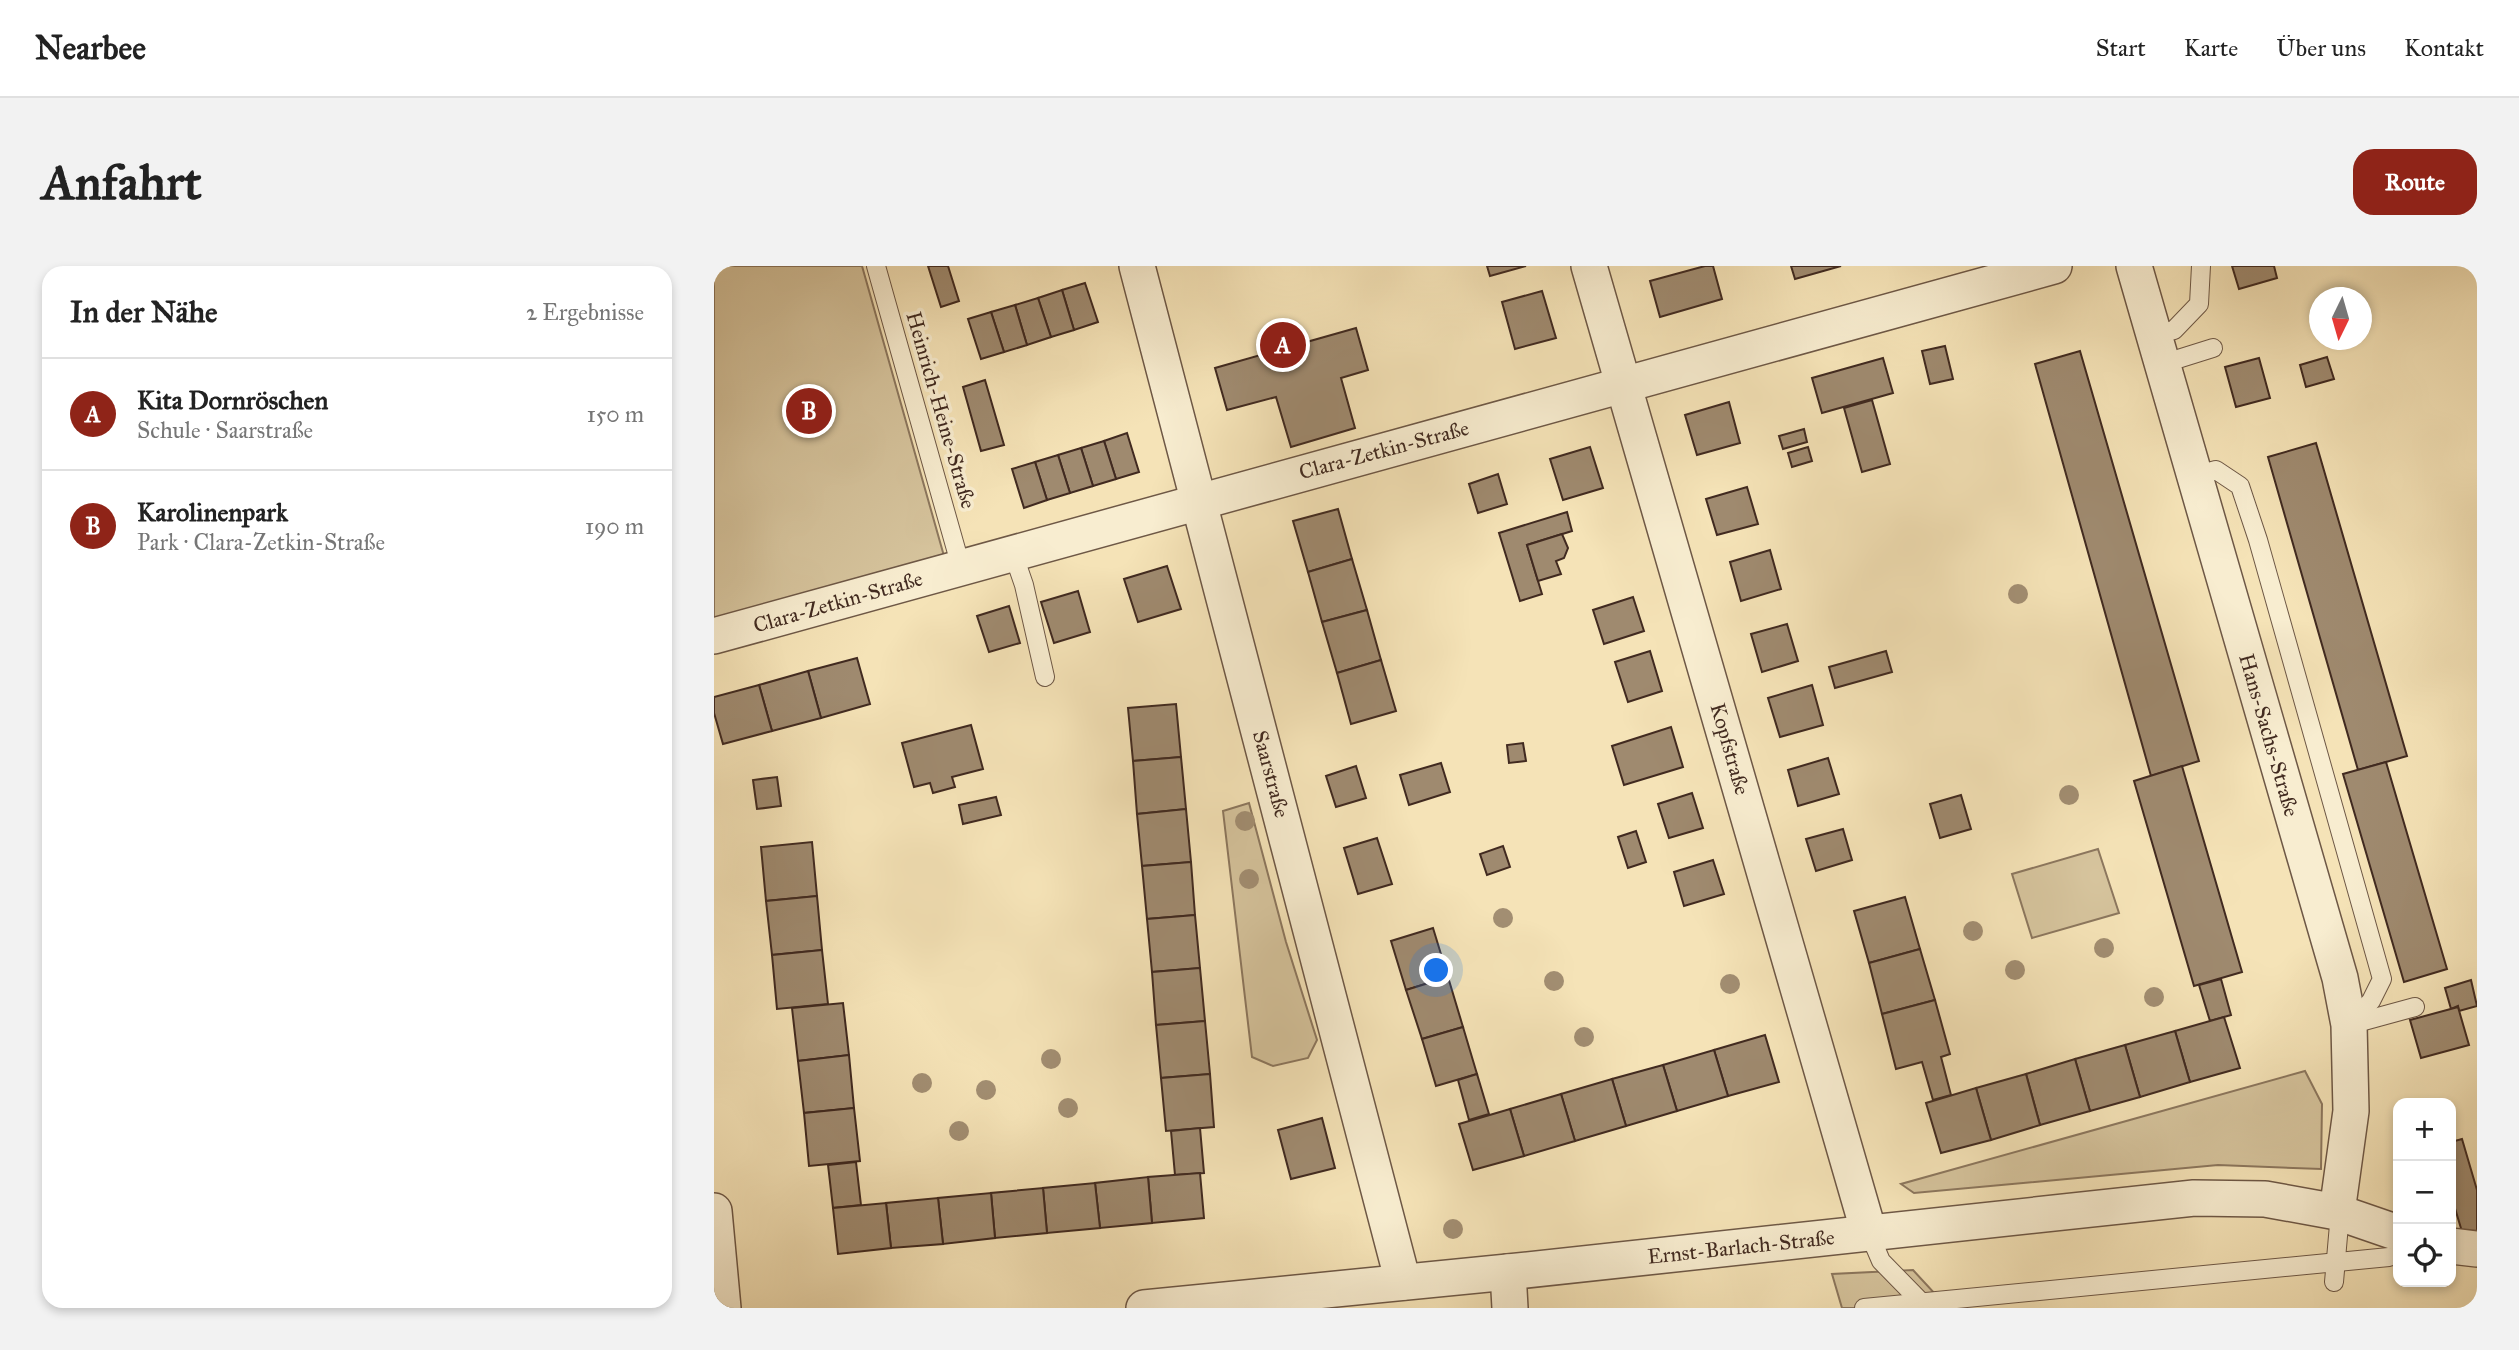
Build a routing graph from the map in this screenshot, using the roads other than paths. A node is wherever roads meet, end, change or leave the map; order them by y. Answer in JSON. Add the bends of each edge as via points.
{"nodes":[{"id":1,"x":876,"y":266,"type":"edge"},
{"id":2,"x":1137,"y":266,"type":"edge"},
{"id":3,"x":1589,"y":266,"type":"edge"},
{"id":4,"x":2054,"y":266,"type":"edge"},
{"id":5,"x":2134,"y":266,"type":"edge"},
{"id":6,"x":2201,"y":266,"type":"edge"},
{"id":7,"x":2213,"y":348,"type":"dead end"},
{"id":8,"x":2158,"y":350,"type":"junction"},
{"id":9,"x":1624,"y":384,"type":"junction"},
{"id":10,"x":1200,"y":500,"type":"junction"},
{"id":11,"x":1013,"y":553,"type":"junction"},
{"id":12,"x":961,"y":567,"type":"junction"},
{"id":13,"x":714,"y":636,"type":"edge"},
{"id":14,"x":1045,"y":677,"type":"dead end"},
{"id":15,"x":2415,"y":1007,"type":"dead end"},
{"id":16,"x":2349,"y":1025,"type":"junction"},
{"id":17,"x":714,"y":1211,"type":"edge"},
{"id":18,"x":2338,"y":1212,"type":"junction"},
{"id":19,"x":1869,"y":1233,"type":"junction"},
{"id":20,"x":2393,"y":1245,"type":"edge"},
{"id":21,"x":2456,"y":1247,"type":"edge"},
{"id":22,"x":2477,"y":1249,"type":"edge"},
{"id":23,"x":2336,"y":1261,"type":"junction"},
{"id":24,"x":1508,"y":1272,"type":"junction"},
{"id":25,"x":1403,"y":1282,"type":"junction"},
{"id":26,"x":2334,"y":1282,"type":"dead end"},
{"id":27,"x":1924,"y":1305,"type":"edge"},
{"id":28,"x":723,"y":1308,"type":"edge"},
{"id":29,"x":1144,"y":1308,"type":"edge"},
{"id":30,"x":1510,"y":1308,"type":"edge"},
{"id":31,"x":1864,"y":1308,"type":"edge"}],
"edges":[{"from":1,"to":12,"type":"lane","name":"Heinrich-Heine-Straße"},
{"from":2,"to":10,"type":"street","name":"Saarstraße"},
{"from":3,"to":9,"type":"street","name":"Kopfstraße"},
{"from":4,"to":9,"type":"street","name":"Clara-Zetkin-Straße"},
{"from":5,"to":8,"type":"street","name":"Hans-Sachs-Straße"},
{"from":6,"to":8,"type":"lane","via":[[2199,304]]},
{"from":7,"to":8,"type":"lane"},
{"from":8,"to":16,"type":"street","name":"Hans-Sachs-Straße","via":[[2340,978]]},
{"from":9,"to":10,"type":"street","name":"Clara-Zetkin-Straße"},
{"from":9,"to":19,"type":"street","name":"Kopfstraße"},
{"from":10,"to":11,"type":"street","name":"Clara-Zetkin-Straße"},
{"from":10,"to":25,"type":"street","name":"Saarstraße"},
{"from":11,"to":12,"type":"street","name":"Clara-Zetkin-Straße"},
{"from":11,"to":14,"type":"lane"},
{"from":12,"to":13,"type":"street","name":"Clara-Zetkin-Straße"},
{"from":15,"to":16,"type":"lane"},
{"from":16,"to":18,"type":"street","name":"Hans-Sachs-Straße","via":[[2351,1111]]},
{"from":17,"to":28,"type":"street"},
{"from":18,"to":19,"type":"street","name":"Ernst-Barlach-Straße","via":[[2265,1199],[2194,1198]]},
{"from":18,"to":20,"type":"street","name":"Ernst-Barlach-Straße"},
{"from":18,"to":23,"type":"lane"},
{"from":19,"to":24,"type":"street","name":"Ernst-Barlach-Straße"},
{"from":19,"to":27,"type":"lane","via":[[1881,1261]]},
{"from":20,"to":23,"type":"lane"},
{"from":21,"to":22,"type":"street"},
{"from":23,"to":26,"type":"lane"},
{"from":23,"to":27,"type":"lane"},
{"from":24,"to":25,"type":"street","name":"Ernst-Barlach-Straße"},
{"from":24,"to":30,"type":"street"},
{"from":25,"to":29,"type":"street","name":"Ernst-Barlach-Straße"},
{"from":27,"to":31,"type":"lane"}]}
